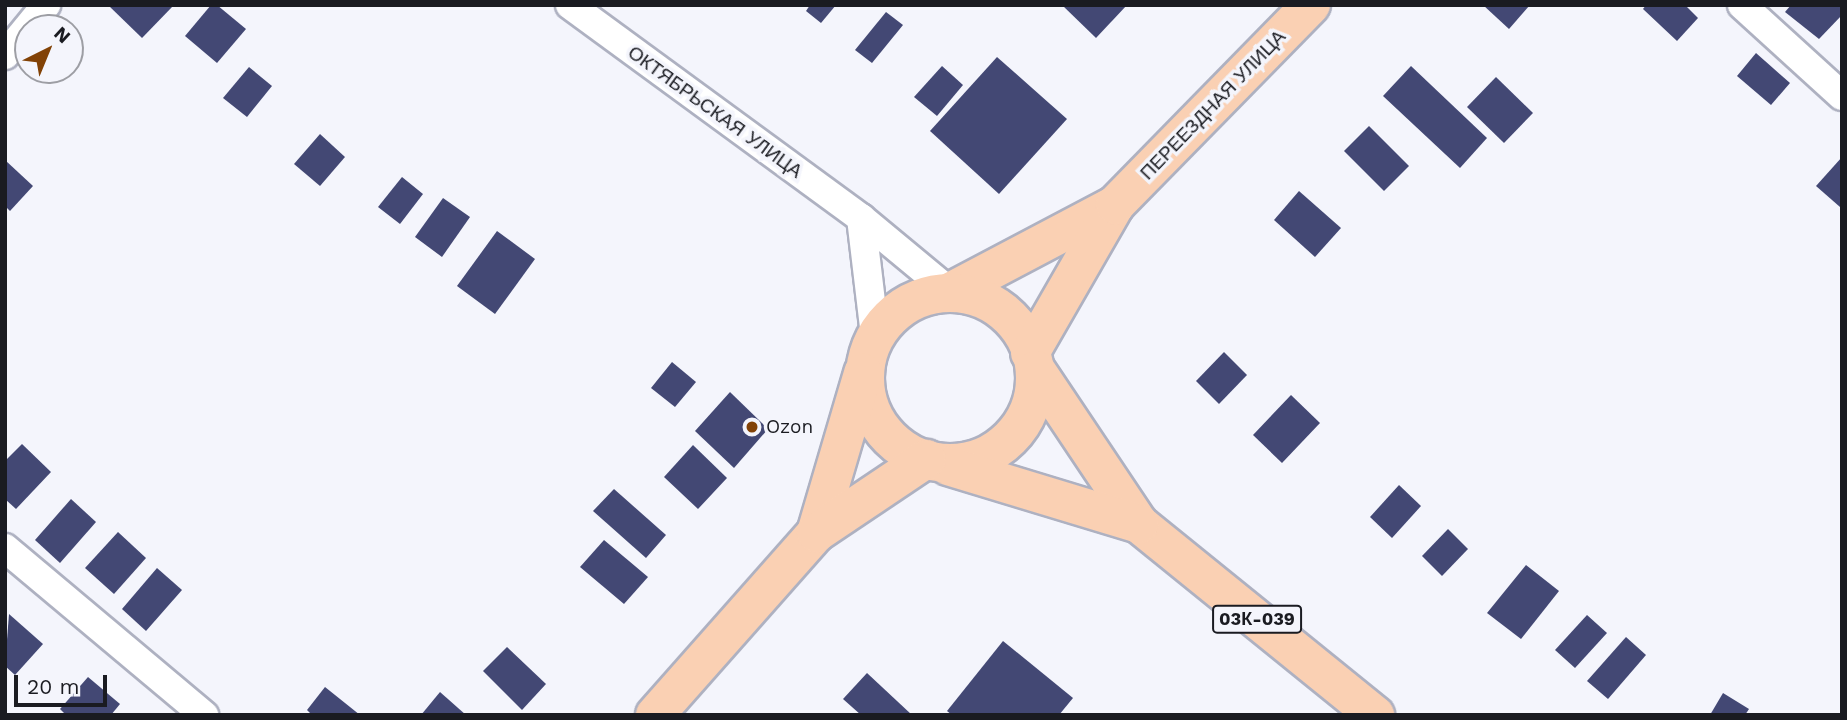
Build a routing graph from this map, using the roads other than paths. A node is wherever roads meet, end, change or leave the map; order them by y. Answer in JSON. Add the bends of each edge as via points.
{"nodes":[{"id":1,"x":46,"y":5,"type":"edge"},
{"id":2,"x":569,"y":5,"type":"edge"},
{"id":3,"x":1311,"y":5,"type":"edge"},
{"id":4,"x":1742,"y":5,"type":"edge"},
{"id":5,"x":5,"y":55,"type":"edge"},
{"id":6,"x":1842,"y":96,"type":"edge"},
{"id":7,"x":1115,"y":205,"type":"junction"},
{"id":8,"x":861,"y":218,"type":"junction"},
{"id":9,"x":950,"y":292,"type":"junction"},
{"id":10,"x":870,"y":351,"type":"junction"},
{"id":11,"x":1033,"y":361,"type":"junction"},
{"id":12,"x":934,"y":462,"type":"junction"},
{"id":13,"x":1139,"y":524,"type":"junction"},
{"id":14,"x":816,"y":533,"type":"junction"},
{"id":15,"x":5,"y":548,"type":"edge"},
{"id":16,"x":204,"y":715,"type":"edge"},
{"id":17,"x":655,"y":715,"type":"edge"},
{"id":18,"x":1375,"y":715,"type":"edge"}],
"edges":[{"from":1,"to":5,"type":"street"},
{"from":2,"to":8,"type":"street","name":"ОКТЯБРЬСКАЯ УЛИЦА"},
{"from":3,"to":7,"type":"main road","name":"ПЕРЕЕЗДНАЯ УЛИЦА"},
{"from":4,"to":6,"type":"street"},
{"from":7,"to":9,"type":"main road","name":"ПЕРЕЕЗДНАЯ УЛИЦА"},
{"from":7,"to":11,"type":"main road","name":"ПЕРЕЕЗДНАЯ УЛИЦА"},
{"from":8,"to":9,"type":"street","name":"ОКТЯБРЬСКАЯ УЛИЦА"},
{"from":8,"to":10,"type":"street"},
{"from":9,"to":10,"type":"main road","via":[[920,298],[894,313]]},
{"from":9,"to":11,"type":"main road","via":[[990,302],[1022,330]]},
{"from":10,"to":12,"type":"main road","via":[[867,399],[882,431],[909,454]]},
{"from":10,"to":14,"type":"main road"},
{"from":11,"to":12,"type":"main road","via":[[1032,407],[1012,439],[980,459]]},
{"from":11,"to":13,"type":"main road","number":"03К-039"},
{"from":12,"to":13,"type":"main road"},
{"from":12,"to":14,"type":"main road"},
{"from":13,"to":18,"type":"main road","number":"03К-039"},
{"from":14,"to":17,"type":"main road"},
{"from":15,"to":16,"type":"street"}]}
